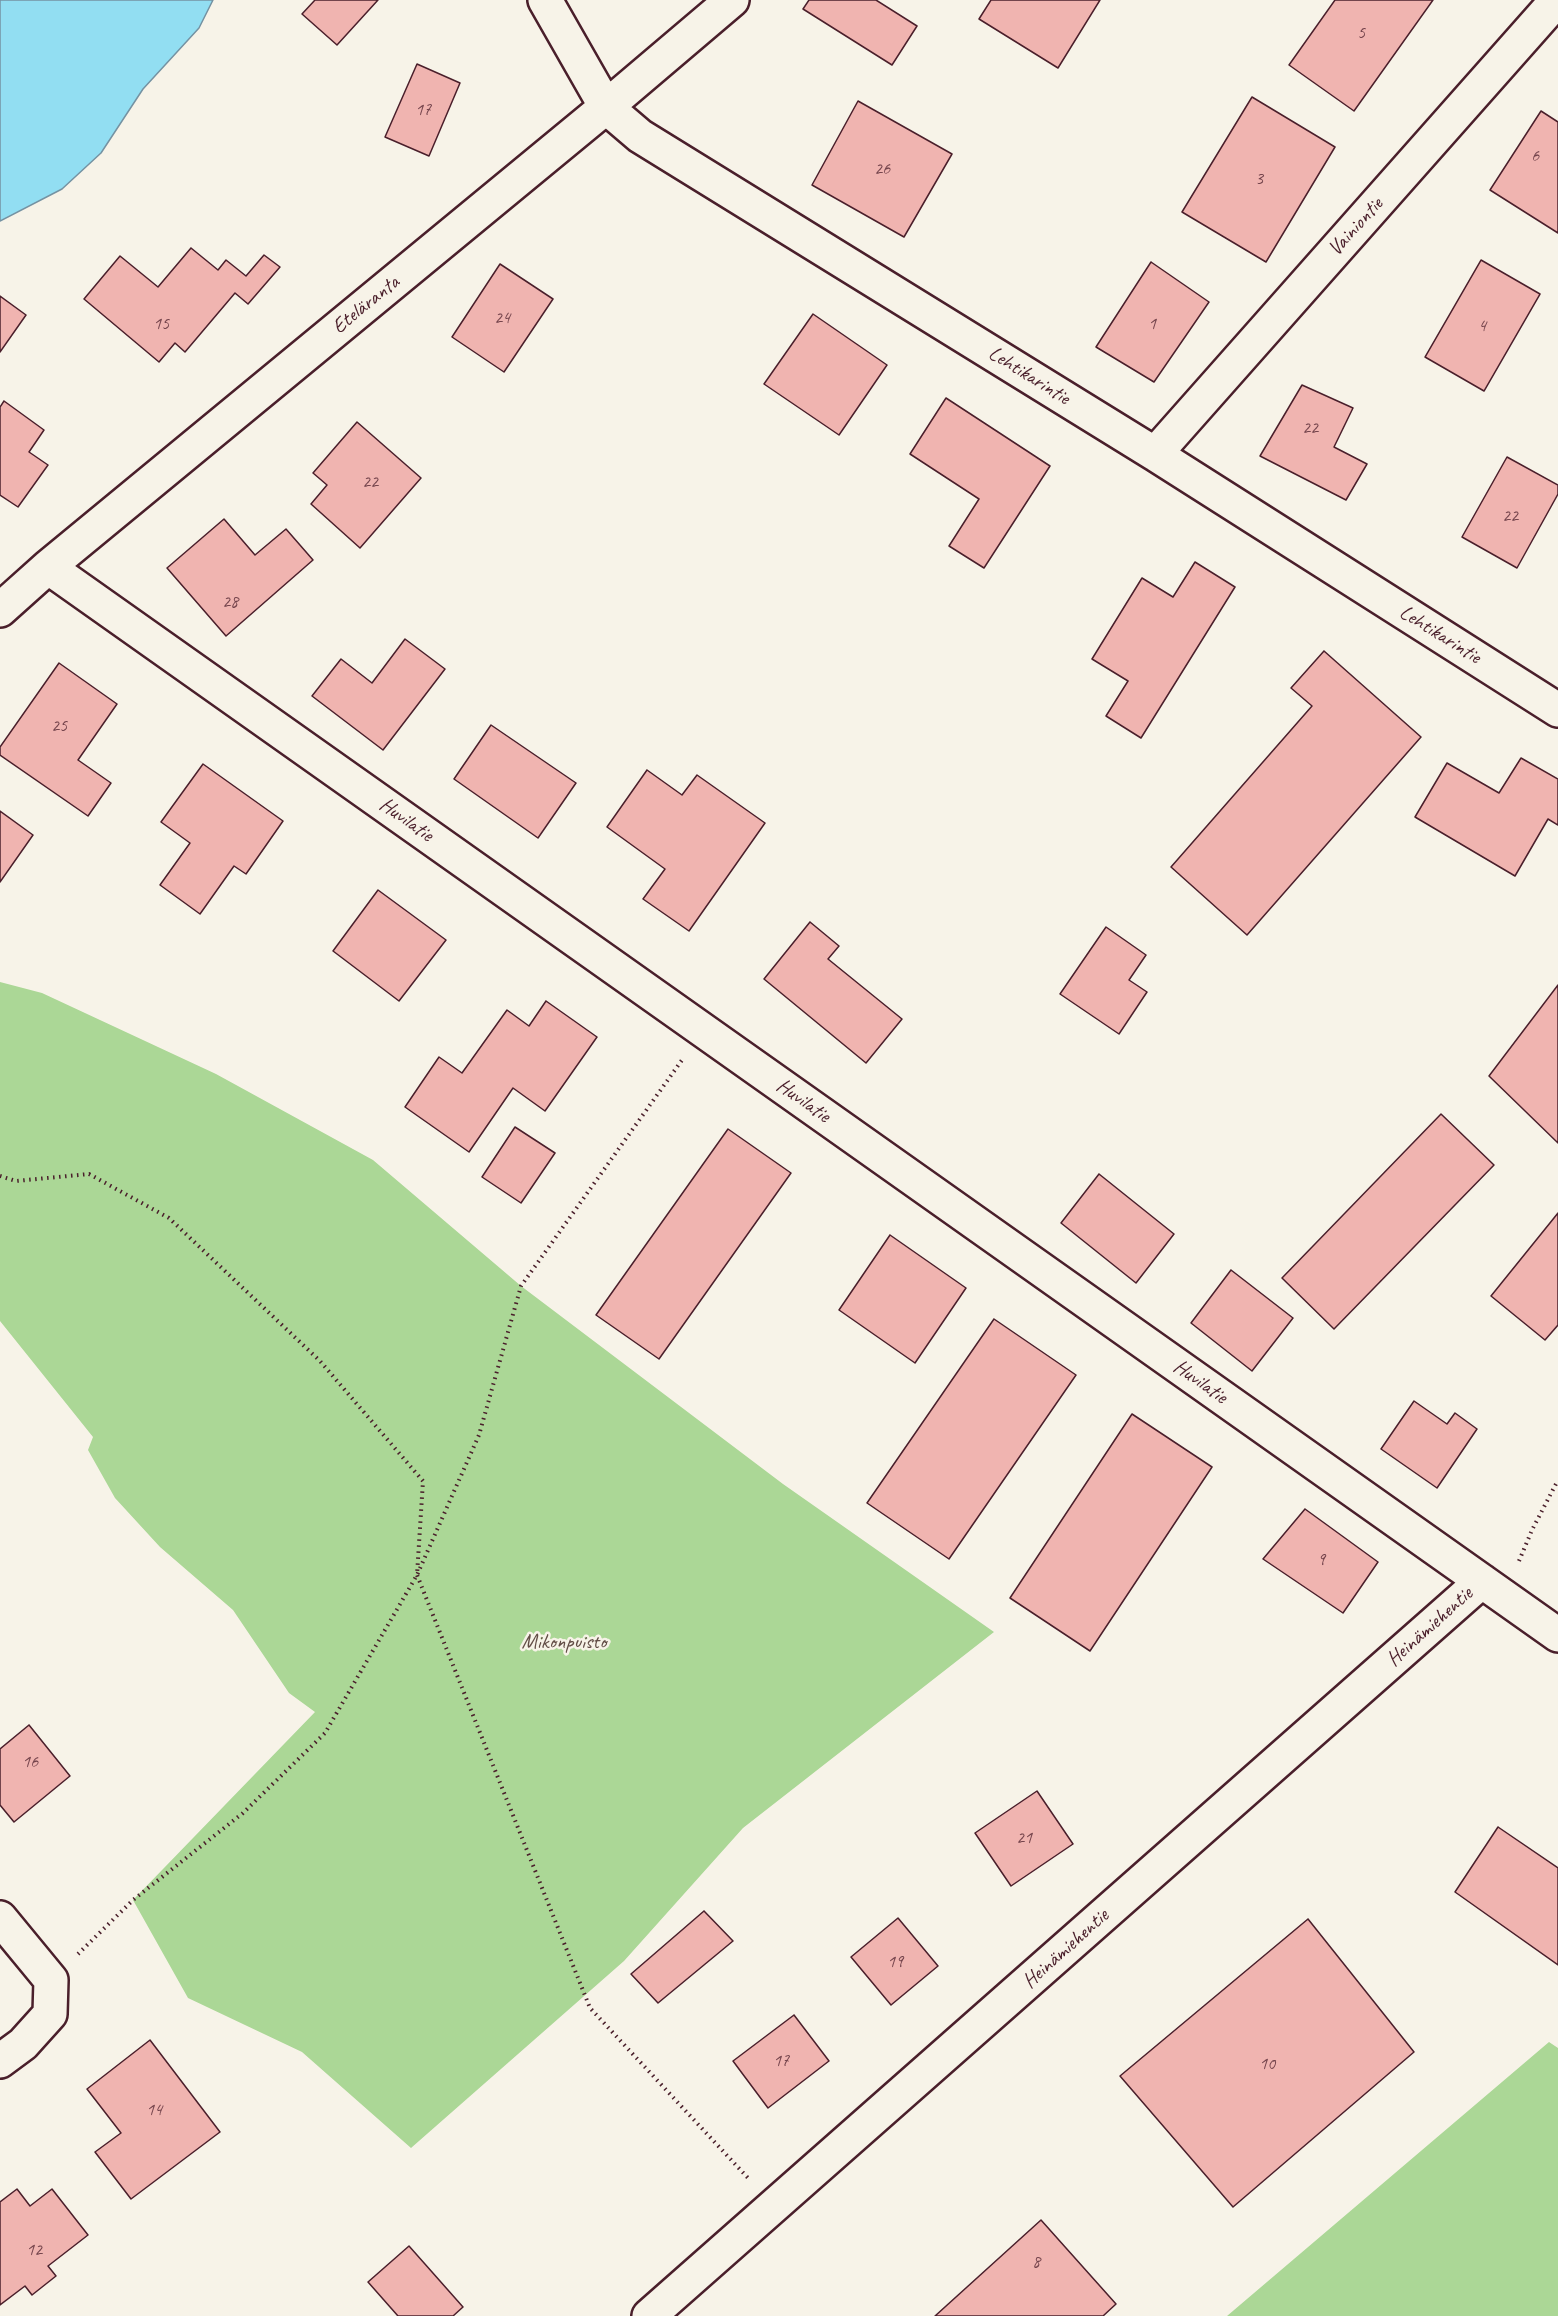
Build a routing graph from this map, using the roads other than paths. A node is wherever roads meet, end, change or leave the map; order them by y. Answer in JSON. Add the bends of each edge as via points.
{"nodes":[{"id":1,"x":545,"y":0,"type":"edge"},
{"id":2,"x":732,"y":0,"type":"edge"},
{"id":3,"x":1557,"y":0,"type":"edge"},
{"id":4,"x":606,"y":107,"type":"junction"},
{"id":5,"x":1155,"y":454,"type":"junction"},
{"id":6,"x":48,"y":567,"type":"junction"},
{"id":7,"x":0,"y":610,"type":"edge"},
{"id":8,"x":1558,"y":710,"type":"edge"},
{"id":9,"x":1490,"y":1587,"type":"junction"},
{"id":10,"x":1558,"y":1635,"type":"edge"},
{"id":11,"x":0,"y":1918,"type":"edge"},
{"id":12,"x":0,"y":2061,"type":"edge"},
{"id":13,"x":649,"y":2316,"type":"edge"}],
"edges":[{"from":1,"to":4,"type":"street","name":"Lehtikarintie"},
{"from":2,"to":4,"type":"street","name":"Eteläranta"},
{"from":3,"to":5,"type":"street","name":"Vainiontie"},
{"from":4,"to":5,"type":"street","name":"Lehtikarintie","via":[[639,136]]},
{"from":4,"to":6,"type":"street","name":"Eteläranta"},
{"from":5,"to":8,"type":"street","name":"Lehtikarintie"},
{"from":6,"to":7,"type":"street","name":"Eteläranta"},
{"from":6,"to":9,"type":"street","name":"Huvilatie"},
{"from":9,"to":10,"type":"street","name":"Huvilatie"},
{"from":9,"to":13,"type":"street","name":"Heinämiehentie"},
{"from":11,"to":12,"type":"street","via":[[51,1980],[50,2014]]}]}
